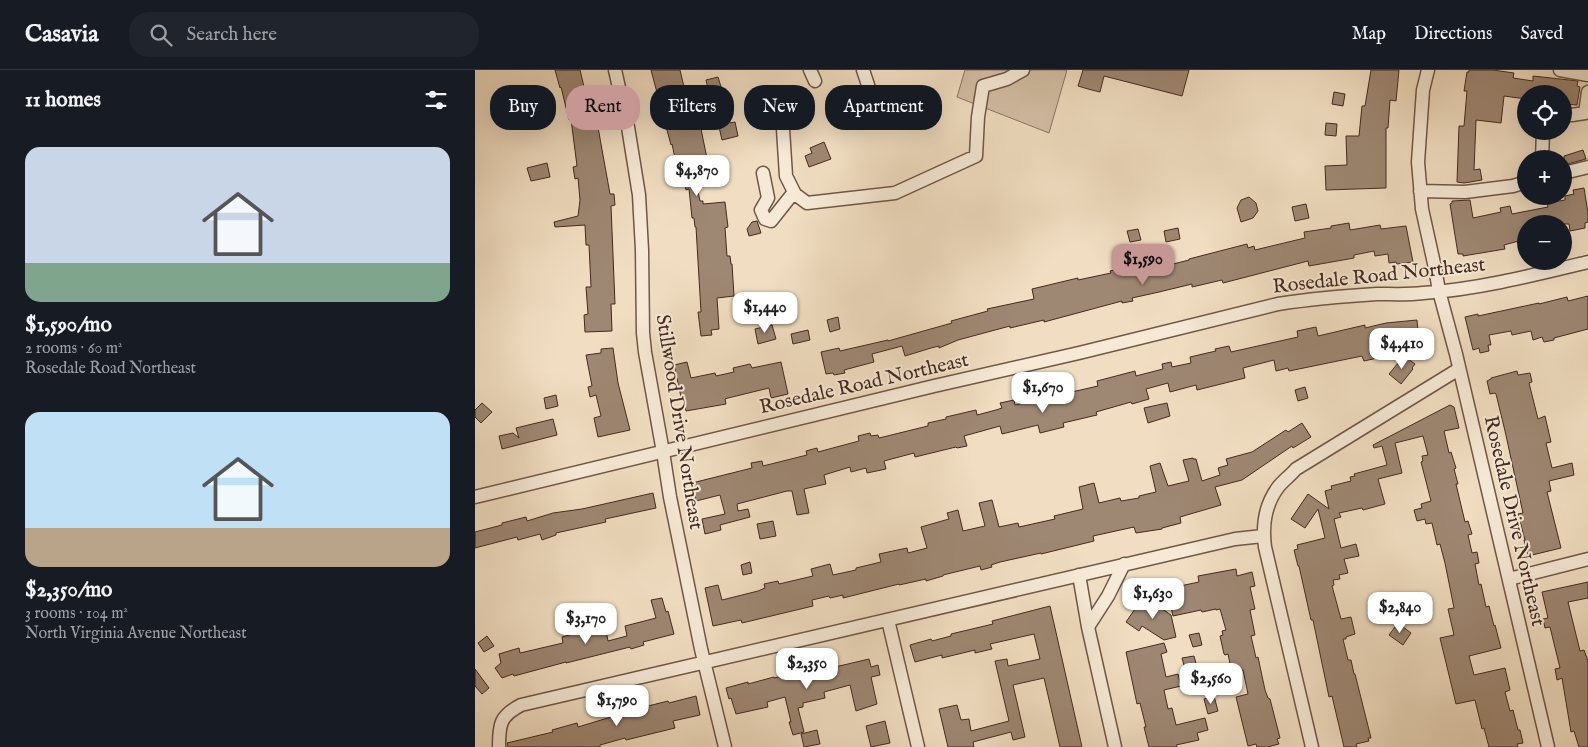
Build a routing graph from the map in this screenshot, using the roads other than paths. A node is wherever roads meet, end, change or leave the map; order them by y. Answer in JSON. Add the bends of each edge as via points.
{"nodes":[{"id":1,"x":615,"y":70,"type":"edge"},
{"id":2,"x":863,"y":70,"type":"edge"},
{"id":3,"x":1023,"y":70,"type":"edge"},
{"id":4,"x":1428,"y":70,"type":"edge"},
{"id":5,"x":1560,"y":70,"type":"edge"},
{"id":6,"x":1588,"y":75,"type":"edge"},
{"id":7,"x":868,"y":85,"type":"edge"},
{"id":8,"x":1588,"y":92,"type":"edge"},
{"id":9,"x":1572,"y":115,"type":"edge"},
{"id":10,"x":783,"y":130,"type":"dead end"},
{"id":11,"x":1588,"y":167,"type":"edge"},
{"id":12,"x":1572,"y":171,"type":"edge"},
{"id":13,"x":763,"y":173,"type":"dead end"},
{"id":14,"x":1517,"y":185,"type":"edge"},
{"id":15,"x":1420,"y":191,"type":"junction"},
{"id":16,"x":794,"y":192,"type":"junction"},
{"id":17,"x":1588,"y":262,"type":"edge"},
{"id":18,"x":1440,"y":297,"type":"junction"},
{"id":19,"x":1459,"y":368,"type":"junction"},
{"id":20,"x":663,"y":452,"type":"junction"},
{"id":21,"x":475,"y":497,"type":"edge"},
{"id":22,"x":1263,"y":536,"type":"junction"},
{"id":23,"x":1588,"y":559,"type":"edge"},
{"id":24,"x":1124,"y":564,"type":"junction"},
{"id":25,"x":1079,"y":575,"type":"junction"},
{"id":26,"x":1509,"y":579,"type":"junction"},
{"id":27,"x":888,"y":620,"type":"junction"},
{"id":28,"x":1088,"y":627,"type":"junction"},
{"id":29,"x":704,"y":662,"type":"junction"},
{"id":30,"x":499,"y":747,"type":"edge"},
{"id":31,"x":725,"y":747,"type":"edge"},
{"id":32,"x":918,"y":747,"type":"edge"},
{"id":33,"x":1115,"y":747,"type":"edge"},
{"id":34,"x":1312,"y":747,"type":"edge"},
{"id":35,"x":1549,"y":747,"type":"edge"}],
"edges":[{"from":1,"to":20,"type":"street","name":"Stillwood Drive Northeast","via":[[637,175],[643,342]]},
{"from":2,"to":7,"type":"street"},
{"from":3,"to":16,"type":"street","via":[[983,86],[976,156],[895,192],[807,203]]},
{"from":4,"to":15,"type":"street","name":"Rosedale Drive Northeast","via":[[1423,90],[1418,162]]},
{"from":5,"to":6,"type":"street"},
{"from":8,"to":9,"type":"street","via":[[1585,113]]},
{"from":10,"to":16,"type":"street","via":[[786,176]]},
{"from":11,"to":12,"type":"street"},
{"from":13,"to":16,"type":"street","via":[[768,198],[761,210],[765,219],[771,221]]},
{"from":14,"to":15,"type":"street","via":[[1465,192]]},
{"from":15,"to":18,"type":"street","name":"Rosedale Drive Northeast"},
{"from":17,"to":18,"type":"street","name":"Rosedale Road Northeast"},
{"from":18,"to":19,"type":"street","name":"Rosedale Drive Northeast"},
{"from":18,"to":20,"type":"street","name":"Rosedale Road Northeast","via":[[1423,293],[1377,294],[1278,304]]},
{"from":19,"to":22,"type":"street","via":[[1296,468],[1273,496],[1265,516]]},
{"from":19,"to":26,"type":"street","name":"Rosedale Drive Northeast"},
{"from":20,"to":21,"type":"street","name":"Rosedale Road Northeast"},
{"from":20,"to":29,"type":"street","name":"Stillwood Drive Northeast"},
{"from":22,"to":24,"type":"street","via":[[1235,539]]},
{"from":22,"to":34,"type":"street"},
{"from":23,"to":26,"type":"street"},
{"from":24,"to":25,"type":"street"},
{"from":24,"to":28,"type":"street"},
{"from":25,"to":27,"type":"street"},
{"from":25,"to":28,"type":"street"},
{"from":26,"to":35,"type":"street","name":"Rosedale Drive Northeast"},
{"from":27,"to":29,"type":"street"},
{"from":27,"to":32,"type":"street"},
{"from":28,"to":33,"type":"street"},
{"from":29,"to":30,"type":"street","via":[[521,705],[509,711],[501,721]]},
{"from":29,"to":31,"type":"street","name":"Stillwood Drive Northeast"}]}
